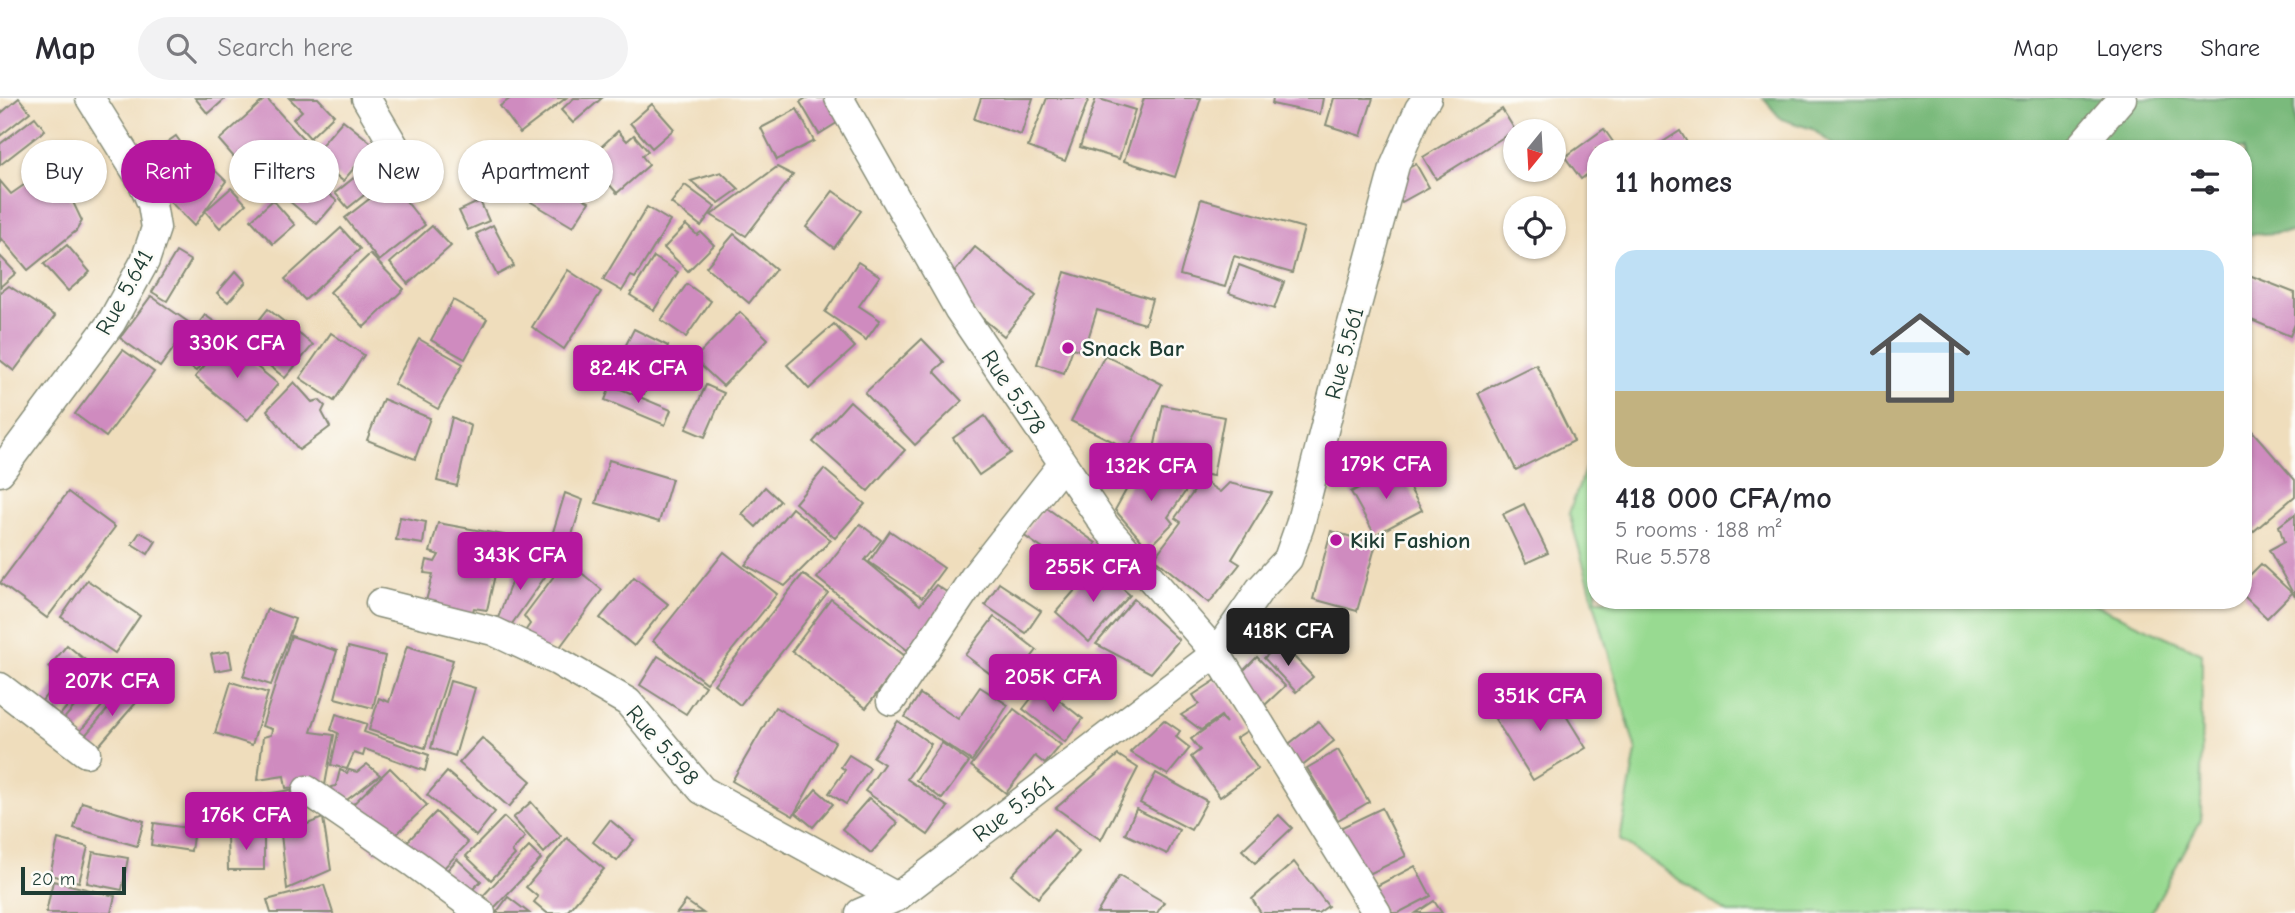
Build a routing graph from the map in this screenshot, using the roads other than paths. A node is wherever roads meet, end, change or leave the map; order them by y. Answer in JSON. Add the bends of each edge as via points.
{"nodes":[{"id":1,"x":90,"y":98,"type":"edge"},
{"id":2,"x":366,"y":98,"type":"edge"},
{"id":3,"x":839,"y":98,"type":"edge"},
{"id":4,"x":1427,"y":98,"type":"edge"},
{"id":5,"x":2122,"y":98,"type":"edge"},
{"id":6,"x":391,"y":140,"type":"edge"},
{"id":7,"x":2086,"y":140,"type":"edge"},
{"id":8,"x":1062,"y":465,"type":"junction"},
{"id":9,"x":0,"y":472,"type":"edge"},
{"id":10,"x":380,"y":603,"type":"dead end"},
{"id":11,"x":1216,"y":653,"type":"junction"},
{"id":12,"x":0,"y":687,"type":"edge"},
{"id":13,"x":891,"y":701,"type":"dead end"},
{"id":14,"x":86,"y":753,"type":"dead end"},
{"id":15,"x":307,"y":790,"type":"dead end"},
{"id":16,"x":897,"y":897,"type":"junction"},
{"id":17,"x":481,"y":913,"type":"edge"},
{"id":18,"x":860,"y":913,"type":"edge"},
{"id":19,"x":1377,"y":913,"type":"edge"}],
"edges":[{"from":1,"to":9,"type":"street","name":"Rue 5.641","via":[[142,181],[156,228],[145,261],[111,323]]},
{"from":2,"to":6,"type":"street"},
{"from":3,"to":8,"type":"street","name":"Rue 5.578","via":[[959,310]]},
{"from":4,"to":11,"type":"street","name":"Rue 5.561","via":[[1395,165],[1289,559],[1260,589]]},
{"from":5,"to":7,"type":"street"},
{"from":8,"to":11,"type":"street","name":"Rue 5.578","via":[[1107,527]]},
{"from":8,"to":13,"type":"street","via":[[975,576]]},
{"from":10,"to":16,"type":"street","name":"Rue 5.598","via":[[493,631],[558,661],[628,702],[702,790]]},
{"from":11,"to":16,"type":"street","name":"Rue 5.561"},
{"from":11,"to":19,"type":"street","name":"Rue 5.578"},
{"from":12,"to":14,"type":"street"},
{"from":15,"to":17,"type":"street"},
{"from":16,"to":18,"type":"street","name":"Rue 5.561"}]}
